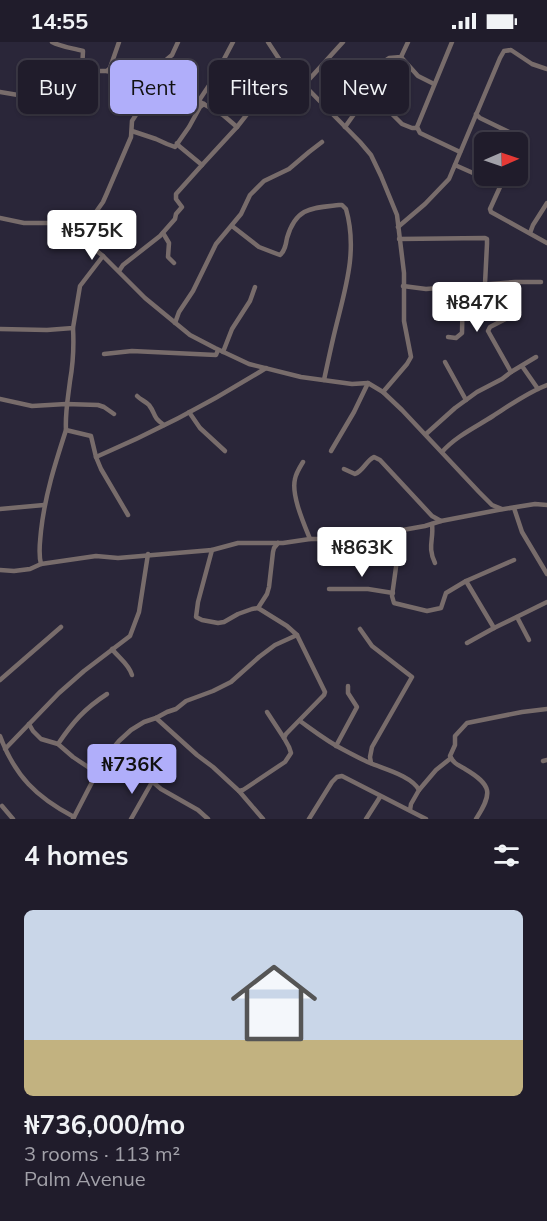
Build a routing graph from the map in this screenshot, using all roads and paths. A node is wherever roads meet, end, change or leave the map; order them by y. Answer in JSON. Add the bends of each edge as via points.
{"nodes":[{"id":1,"x":52,"y":42,"type":"edge"},
{"id":2,"x":119,"y":42,"type":"edge"},
{"id":3,"x":178,"y":42,"type":"edge"},
{"id":4,"x":233,"y":42,"type":"edge"},
{"id":5,"x":268,"y":42,"type":"edge"},
{"id":6,"x":343,"y":42,"type":"edge"},
{"id":7,"x":408,"y":42,"type":"edge"},
{"id":8,"x":452,"y":42,"type":"edge"},
{"id":9,"x":401,"y":57,"type":"junction"},
{"id":10,"x":83,"y":60,"type":"edge"},
{"id":11,"x":113,"y":60,"type":"edge"},
{"id":12,"x":166,"y":60,"type":"edge"},
{"id":13,"x":280,"y":60,"type":"edge"},
{"id":14,"x":386,"y":60,"type":"edge"},
{"id":15,"x":547,"y":69,"type":"edge"},
{"id":16,"x":98,"y":71,"type":"edge"},
{"id":17,"x":110,"y":71,"type":"edge"},
{"id":18,"x":309,"y":79,"type":"edge"},
{"id":19,"x":434,"y":84,"type":"junction"},
{"id":20,"x":309,"y":90,"type":"edge"},
{"id":21,"x":0,"y":92,"type":"edge"},
{"id":22,"x":18,"y":95,"type":"edge"},
{"id":23,"x":197,"y":101,"type":"edge"},
{"id":24,"x":201,"y":104,"type":"junction"},
{"id":25,"x":137,"y":114,"type":"edge"},
{"id":26,"x":247,"y":114,"type":"edge"},
{"id":27,"x":354,"y":114,"type":"edge"},
{"id":28,"x":392,"y":114,"type":"edge"},
{"id":29,"x":476,"y":117,"type":"junction"},
{"id":30,"x":237,"y":127,"type":"junction"},
{"id":31,"x":345,"y":127,"type":"junction"},
{"id":32,"x":417,"y":128,"type":"junction"},
{"id":33,"x":132,"y":131,"type":"junction"},
{"id":34,"x":508,"y":132,"type":"edge"},
{"id":35,"x":322,"y":142,"type":"dead end"},
{"id":36,"x":177,"y":143,"type":"junction"},
{"id":37,"x":460,"y":152,"type":"junction"},
{"id":38,"x":202,"y":165,"type":"junction"},
{"id":39,"x":455,"y":165,"type":"junction"},
{"id":40,"x":474,"y":173,"type":"edge"},
{"id":41,"x":500,"y":186,"type":"edge"},
{"id":42,"x":547,"y":203,"type":"edge"},
{"id":43,"x":0,"y":218,"type":"edge"},
{"id":44,"x":232,"y":226,"type":"junction"},
{"id":45,"x":398,"y":227,"type":"junction"},
{"id":46,"x":163,"y":233,"type":"junction"},
{"id":47,"x":530,"y":233,"type":"junction"},
{"id":48,"x":79,"y":236,"type":"junction"},
{"id":49,"x":399,"y":239,"type":"junction"},
{"id":50,"x":547,"y":243,"type":"edge"},
{"id":51,"x":103,"y":256,"type":"junction"},
{"id":52,"x":174,"y":263,"type":"dead end"},
{"id":53,"x":119,"y":271,"type":"junction"},
{"id":54,"x":541,"y":282,"type":"dead end"},
{"id":55,"x":485,"y":284,"type":"junction"},
{"id":56,"x":463,"y":285,"type":"junction"},
{"id":57,"x":403,"y":286,"type":"junction"},
{"id":58,"x":255,"y":287,"type":"dead end"},
{"id":59,"x":519,"y":312,"type":"dead end"},
{"id":60,"x":175,"y":322,"type":"junction"},
{"id":61,"x":73,"y":328,"type":"junction"},
{"id":62,"x":0,"y":329,"type":"edge"},
{"id":63,"x":448,"y":337,"type":"dead end"},
{"id":64,"x":220,"y":351,"type":"junction"},
{"id":65,"x":104,"y":354,"type":"dead end"},
{"id":66,"x":536,"y":357,"type":"dead end"},
{"id":67,"x":445,"y":362,"type":"dead end"},
{"id":68,"x":522,"y":366,"type":"junction"},
{"id":69,"x":266,"y":368,"type":"junction"},
{"id":70,"x":511,"y":372,"type":"junction"},
{"id":71,"x":324,"y":380,"type":"junction"},
{"id":72,"x":368,"y":383,"type":"junction"},
{"id":73,"x":547,"y":385,"type":"edge"},
{"id":74,"x":538,"y":389,"type":"junction"},
{"id":75,"x":383,"y":392,"type":"junction"},
{"id":76,"x":137,"y":396,"type":"dead end"},
{"id":77,"x":0,"y":399,"type":"edge"},
{"id":78,"x":466,"y":400,"type":"junction"},
{"id":79,"x":66,"y":404,"type":"junction"},
{"id":80,"x":189,"y":412,"type":"junction"},
{"id":81,"x":114,"y":414,"type":"dead end"},
{"id":82,"x":164,"y":425,"type":"junction"},
{"id":83,"x":66,"y":430,"type":"junction"},
{"id":84,"x":426,"y":434,"type":"junction"},
{"id":85,"x":225,"y":451,"type":"dead end"},
{"id":86,"x":331,"y":451,"type":"dead end"},
{"id":87,"x":442,"y":452,"type":"junction"},
{"id":88,"x":96,"y":457,"type":"junction"},
{"id":89,"x":303,"y":462,"type":"dead end"},
{"id":90,"x":344,"y":469,"type":"dead end"},
{"id":91,"x":44,"y":505,"type":"junction"},
{"id":92,"x":492,"y":505,"type":"junction"},
{"id":93,"x":547,"y":505,"type":"edge"},
{"id":94,"x":514,"y":508,"type":"junction"},
{"id":95,"x":0,"y":509,"type":"edge"},
{"id":96,"x":502,"y":509,"type":"junction"},
{"id":97,"x":488,"y":512,"type":"junction"},
{"id":98,"x":128,"y":515,"type":"dead end"},
{"id":99,"x":441,"y":521,"type":"junction"},
{"id":100,"x":432,"y":524,"type":"junction"},
{"id":101,"x":401,"y":531,"type":"junction"},
{"id":102,"x":310,"y":539,"type":"junction"},
{"id":103,"x":278,"y":543,"type":"junction"},
{"id":104,"x":212,"y":550,"type":"junction"},
{"id":105,"x":148,"y":554,"type":"junction"},
{"id":106,"x":514,"y":560,"type":"dead end"},
{"id":107,"x":435,"y":563,"type":"dead end"},
{"id":108,"x":41,"y":564,"type":"junction"},
{"id":109,"x":0,"y":570,"type":"edge"},
{"id":110,"x":547,"y":574,"type":"edge"},
{"id":111,"x":466,"y":581,"type":"junction"},
{"id":112,"x":329,"y":589,"type":"dead end"},
{"id":113,"x":393,"y":593,"type":"junction"},
{"id":114,"x":547,"y":602,"type":"edge"},
{"id":115,"x":258,"y":608,"type":"junction"},
{"id":116,"x":518,"y":617,"type":"junction"},
{"id":117,"x":61,"y":627,"type":"dead end"},
{"id":118,"x":494,"y":628,"type":"junction"},
{"id":119,"x":360,"y":629,"type":"dead end"},
{"id":120,"x":297,"y":635,"type":"junction"},
{"id":121,"x":529,"y":640,"type":"dead end"},
{"id":122,"x":466,"y":643,"type":"dead end"},
{"id":123,"x":112,"y":649,"type":"junction"},
{"id":124,"x":132,"y":675,"type":"dead end"},
{"id":125,"x":0,"y":680,"type":"edge"},
{"id":126,"x":348,"y":686,"type":"dead end"},
{"id":127,"x":107,"y":694,"type":"dead end"},
{"id":128,"x":547,"y":709,"type":"edge"},
{"id":129,"x":267,"y":712,"type":"dead end"},
{"id":130,"x":156,"y":718,"type":"junction"},
{"id":131,"x":300,"y":721,"type":"junction"},
{"id":132,"x":29,"y":724,"type":"junction"},
{"id":133,"x":0,"y":736,"type":"edge"},
{"id":134,"x":284,"y":738,"type":"junction"},
{"id":135,"x":58,"y":744,"type":"junction"},
{"id":136,"x":336,"y":746,"type":"junction"},
{"id":137,"x":5,"y":749,"type":"junction"},
{"id":138,"x":451,"y":758,"type":"junction"},
{"id":139,"x":104,"y":759,"type":"junction"},
{"id":140,"x":370,"y":763,"type":"junction"},
{"id":141,"x":97,"y":773,"type":"junction"},
{"id":142,"x":152,"y":782,"type":"junction"},
{"id":143,"x":419,"y":790,"type":"junction"},
{"id":144,"x":239,"y":791,"type":"junction"},
{"id":145,"x":380,"y":796,"type":"junction"},
{"id":146,"x":2,"y":806,"type":"dead end"},
{"id":147,"x":410,"y":810,"type":"junction"},
{"id":148,"x":73,"y":818,"type":"edge"},
{"id":149,"x":13,"y":819,"type":"edge"},
{"id":150,"x":131,"y":819,"type":"edge"},
{"id":151,"x":208,"y":819,"type":"edge"},
{"id":152,"x":263,"y":819,"type":"edge"},
{"id":153,"x":309,"y":819,"type":"edge"},
{"id":154,"x":366,"y":819,"type":"edge"},
{"id":155,"x":426,"y":819,"type":"edge"},
{"id":156,"x":476,"y":819,"type":"edge"}],
"edges":[{"from":1,"to":10,"type":"street","via":[[83,51]]},
{"from":2,"to":11,"type":"street"},
{"from":3,"to":12,"type":"street"},
{"from":4,"to":24,"type":"street"},
{"from":5,"to":13,"type":"street"},
{"from":6,"to":18,"type":"street"},
{"from":7,"to":9,"type":"street"},
{"from":8,"to":19,"type":"street"},
{"from":9,"to":14,"type":"street"},
{"from":9,"to":19,"type":"street","via":[[418,76]]},
{"from":15,"to":29,"type":"street","via":[[511,50],[504,51]]},
{"from":16,"to":17,"type":"street"},
{"from":19,"to":32,"type":"street"},
{"from":20,"to":31,"type":"street"},
{"from":21,"to":22,"type":"street"},
{"from":23,"to":24,"type":"street"},
{"from":24,"to":30,"type":"street"},
{"from":24,"to":36,"type":"street"},
{"from":25,"to":33,"type":"street"},
{"from":26,"to":30,"type":"street"},
{"from":27,"to":31,"type":"street"},
{"from":28,"to":32,"type":"street","via":[[402,124]]},
{"from":29,"to":34,"type":"street"},
{"from":29,"to":37,"type":"street"},
{"from":30,"to":38,"type":"street"},
{"from":31,"to":45,"type":"street","via":[[371,155],[397,214]]},
{"from":32,"to":37,"type":"street"},
{"from":33,"to":36,"type":"street","via":[[175,147]]},
{"from":33,"to":48,"type":"street","via":[[103,202]]},
{"from":35,"to":44,"type":"street","via":[[289,169],[264,181],[250,195]]},
{"from":36,"to":38,"type":"street"},
{"from":37,"to":39,"type":"street"},
{"from":38,"to":46,"type":"street","via":[[176,194],[182,207]]},
{"from":39,"to":40,"type":"street"},
{"from":39,"to":45,"type":"street","via":[[445,184]]},
{"from":41,"to":47,"type":"street","via":[[491,212]]},
{"from":42,"to":47,"type":"street"},
{"from":43,"to":48,"type":"street","via":[[55,224]]},
{"from":44,"to":60,"type":"street","via":[[216,244]]},
{"from":44,"to":71,"type":"street","via":[[259,247],[280,255],[291,227],[302,213],[312,208],[346,208],[351,256]]},
{"from":45,"to":49,"type":"street"},
{"from":46,"to":52,"type":"street","via":[[169,243],[168,256]]},
{"from":46,"to":53,"type":"street"},
{"from":47,"to":50,"type":"street"},
{"from":48,"to":51,"type":"street"},
{"from":49,"to":55,"type":"street","via":[[486,238]]},
{"from":49,"to":57,"type":"street"},
{"from":51,"to":53,"type":"street"},
{"from":51,"to":61,"type":"street","via":[[80,286]]},
{"from":53,"to":60,"type":"street"},
{"from":54,"to":55,"type":"street"},
{"from":55,"to":56,"type":"street"},
{"from":56,"to":57,"type":"street","via":[[426,289]]},
{"from":56,"to":63,"type":"street","via":[[462,333],[456,338]]},
{"from":57,"to":75,"type":"street","via":[[411,357]]},
{"from":58,"to":64,"type":"street"},
{"from":59,"to":70,"type":"street","via":[[488,331]]},
{"from":60,"to":64,"type":"street"},
{"from":61,"to":62,"type":"street"},
{"from":61,"to":79,"type":"street"},
{"from":64,"to":65,"type":"street","via":[[216,355],[132,351]]},
{"from":64,"to":69,"type":"street"},
{"from":66,"to":68,"type":"street"},
{"from":67,"to":78,"type":"street"},
{"from":68,"to":70,"type":"street"},
{"from":68,"to":74,"type":"street"},
{"from":69,"to":71,"type":"street"},
{"from":69,"to":80,"type":"street"},
{"from":70,"to":78,"type":"street"},
{"from":71,"to":72,"type":"street"},
{"from":72,"to":75,"type":"street"},
{"from":72,"to":86,"type":"street"},
{"from":73,"to":74,"type":"street"},
{"from":74,"to":87,"type":"street"},
{"from":75,"to":84,"type":"street"},
{"from":76,"to":82,"type":"street"},
{"from":77,"to":79,"type":"street","via":[[32,406]]},
{"from":78,"to":84,"type":"street"},
{"from":79,"to":81,"type":"street","via":[[98,405]]},
{"from":79,"to":83,"type":"street"},
{"from":80,"to":82,"type":"street"},
{"from":80,"to":85,"type":"street"},
{"from":82,"to":88,"type":"street"},
{"from":83,"to":88,"type":"street","via":[[91,436]]},
{"from":83,"to":91,"type":"street"},
{"from":84,"to":87,"type":"street"},
{"from":87,"to":92,"type":"street"},
{"from":88,"to":98,"type":"street"},
{"from":89,"to":102,"type":"street","via":[[295,479],[295,493]]},
{"from":90,"to":99,"type":"street","via":[[355,474],[370,459],[380,460]]},
{"from":91,"to":95,"type":"street"},
{"from":91,"to":108,"type":"street"},
{"from":92,"to":96,"type":"street"},
{"from":92,"to":97,"type":"street"},
{"from":93,"to":94,"type":"street"},
{"from":94,"to":96,"type":"street"},
{"from":94,"to":110,"type":"street","via":[[522,532]]},
{"from":96,"to":97,"type":"street"},
{"from":97,"to":99,"type":"street"},
{"from":99,"to":100,"type":"street"},
{"from":100,"to":101,"type":"street"},
{"from":100,"to":107,"type":"street","via":[[430,548]]},
{"from":101,"to":102,"type":"street"},
{"from":101,"to":113,"type":"street"},
{"from":102,"to":103,"type":"street"},
{"from":103,"to":104,"type":"street","via":[[238,543]]},
{"from":103,"to":115,"type":"street","via":[[273,548],[267,594]]},
{"from":104,"to":105,"type":"street"},
{"from":104,"to":115,"type":"street","via":[[196,617],[218,623]]},
{"from":105,"to":108,"type":"street"},
{"from":105,"to":123,"type":"street","via":[[132,631]]},
{"from":106,"to":111,"type":"street"},
{"from":108,"to":109,"type":"street","via":[[30,569]]},
{"from":111,"to":113,"type":"street","via":[[446,593],[441,608],[427,611],[394,603]]},
{"from":111,"to":118,"type":"street"},
{"from":112,"to":113,"type":"street"},
{"from":114,"to":116,"type":"street"},
{"from":115,"to":120,"type":"street"},
{"from":116,"to":118,"type":"street"},
{"from":116,"to":121,"type":"street"},
{"from":117,"to":125,"type":"street"},
{"from":118,"to":122,"type":"street"},
{"from":119,"to":140,"type":"street","via":[[372,646],[412,677],[372,747]]},
{"from":120,"to":130,"type":"street","via":[[275,645],[231,682]]},
{"from":120,"to":131,"type":"street","via":[[325,692]]},
{"from":123,"to":124,"type":"street"},
{"from":123,"to":132,"type":"street"},
{"from":126,"to":136,"type":"street","via":[[357,707]]},
{"from":127,"to":135,"type":"street","via":[[75,720]]},
{"from":128,"to":138,"type":"street","via":[[467,723],[455,735]]},
{"from":129,"to":134,"type":"street"},
{"from":130,"to":139,"type":"street","via":[[131,730]]},
{"from":130,"to":144,"type":"street"},
{"from":131,"to":134,"type":"street"},
{"from":131,"to":136,"type":"street"},
{"from":132,"to":135,"type":"street","via":[[41,739]]},
{"from":132,"to":137,"type":"street"},
{"from":133,"to":137,"type":"street"},
{"from":134,"to":144,"type":"street","via":[[291,753],[285,762]]},
{"from":135,"to":141,"type":"street"},
{"from":136,"to":140,"type":"street"},
{"from":137,"to":148,"type":"street","via":[[31,788]]},
{"from":138,"to":143,"type":"street"},
{"from":138,"to":156,"type":"street","via":[[477,776],[488,790],[488,799]]},
{"from":139,"to":141,"type":"street"},
{"from":139,"to":142,"type":"street","via":[[140,770]]},
{"from":140,"to":143,"type":"street","via":[[412,781]]},
{"from":141,"to":148,"type":"street"},
{"from":142,"to":150,"type":"street"},
{"from":142,"to":151,"type":"street"},
{"from":143,"to":147,"type":"street"},
{"from":144,"to":152,"type":"street"},
{"from":145,"to":147,"type":"street"},
{"from":145,"to":153,"type":"street","via":[[339,777]]},
{"from":145,"to":154,"type":"street"},
{"from":146,"to":149,"type":"street"},
{"from":147,"to":155,"type":"street"}]}
